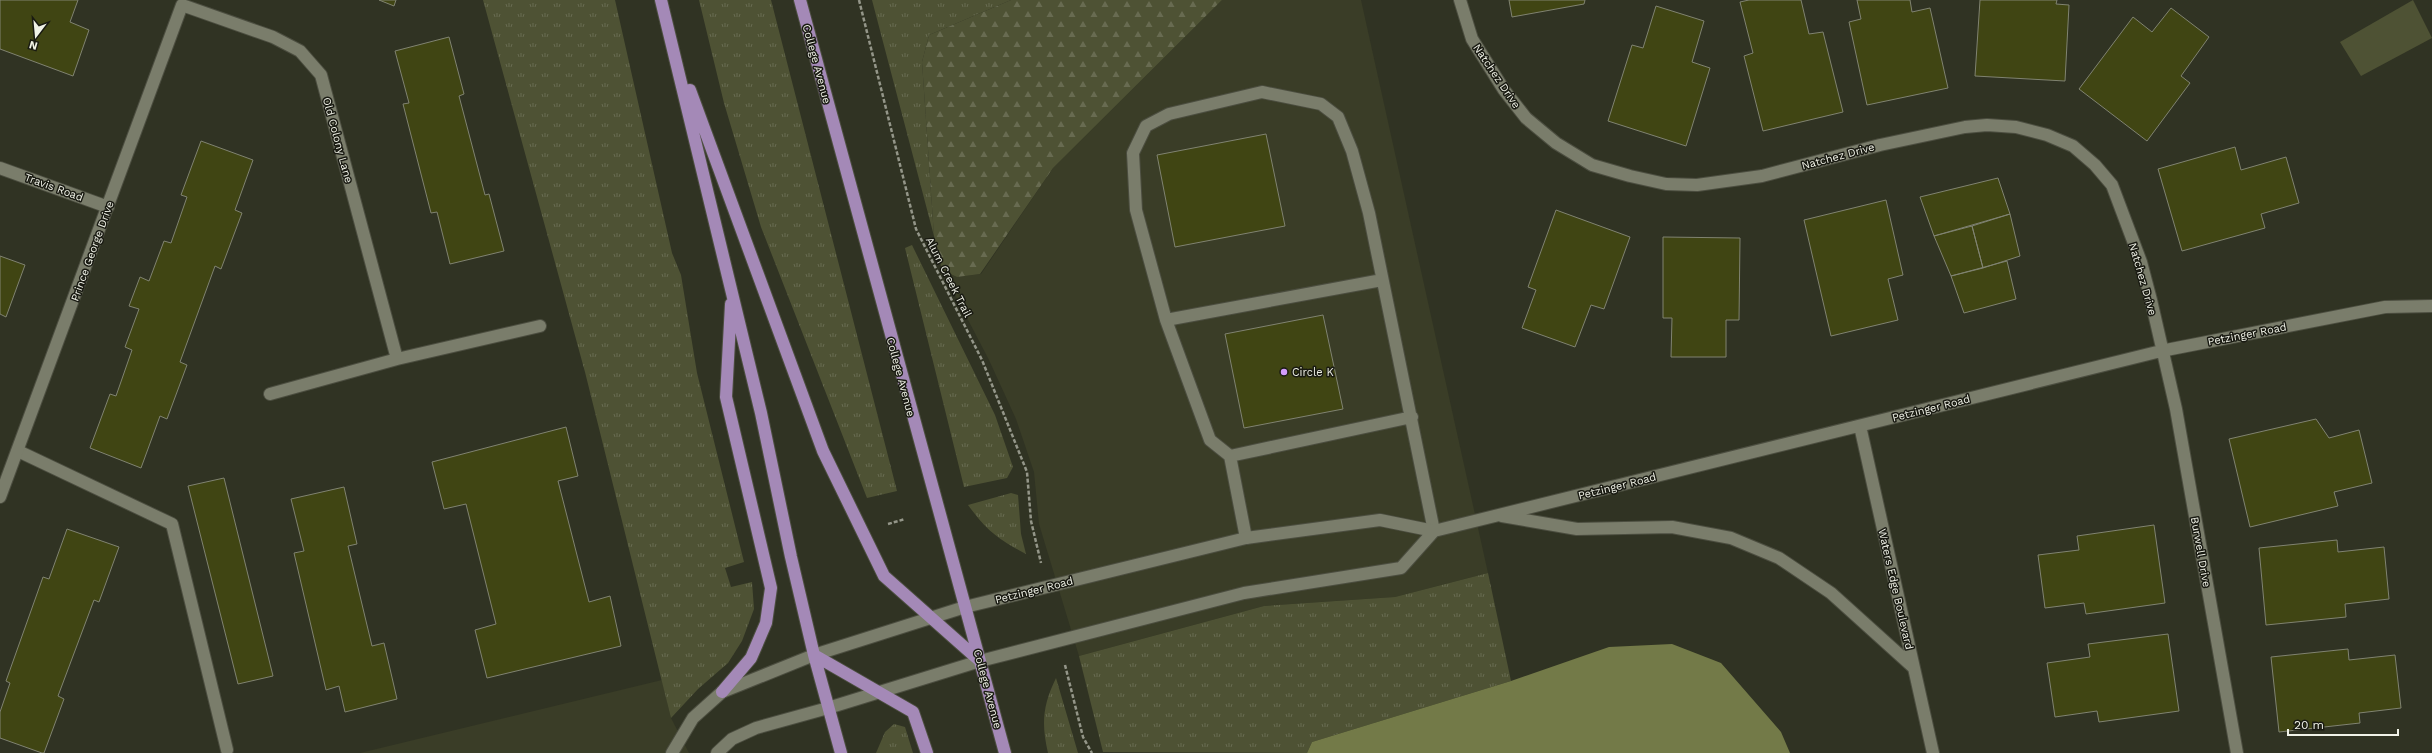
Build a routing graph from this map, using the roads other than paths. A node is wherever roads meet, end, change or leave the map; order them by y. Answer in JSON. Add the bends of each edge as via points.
{"nodes":[{"id":1,"x":661,"y":0,"type":"edge"},
{"id":2,"x":800,"y":0,"type":"edge"},
{"id":3,"x":1460,"y":0,"type":"edge"},
{"id":4,"x":182,"y":5,"type":"joint"},
{"id":5,"x":671,"y":36,"type":"junction"},
{"id":6,"x":0,"y":168,"type":"edge"},
{"id":7,"x":108,"y":207,"type":"junction"},
{"id":8,"x":1382,"y":280,"type":"junction"},
{"id":9,"x":732,"y":289,"type":"junction"},
{"id":10,"x":2432,"y":306,"type":"edge"},
{"id":11,"x":1166,"y":320,"type":"junction"},
{"id":12,"x":540,"y":326,"type":"dead end"},
{"id":13,"x":2161,"y":351,"type":"junction"},
{"id":14,"x":397,"y":359,"type":"junction"},
{"id":15,"x":270,"y":394,"type":"dead end"},
{"id":16,"x":1412,"y":417,"type":"junction"},
{"id":17,"x":1860,"y":426,"type":"junction"},
{"id":18,"x":18,"y":451,"type":"junction"},
{"id":19,"x":1230,"y":456,"type":"junction"},
{"id":20,"x":0,"y":497,"type":"edge"},
{"id":21,"x":1497,"y":516,"type":"junction"},
{"id":22,"x":1434,"y":531,"type":"junction"},
{"id":23,"x":1246,"y":538,"type":"junction"},
{"id":24,"x":966,"y":607,"type":"junction"},
{"id":25,"x":931,"y":618,"type":"junction"},
{"id":26,"x":814,"y":656,"type":"junction"},
{"id":27,"x":980,"y":661,"type":"junction"},
{"id":28,"x":1913,"y":667,"type":"junction"},
{"id":29,"x":722,"y":692,"type":"junction"},
{"id":30,"x":879,"y":692,"type":"junction"},
{"id":31,"x":828,"y":708,"type":"junction"},
{"id":32,"x":227,"y":750,"type":"dead end"},
{"id":33,"x":672,"y":753,"type":"edge"},
{"id":34,"x":717,"y":753,"type":"edge"},
{"id":35,"x":841,"y":753,"type":"edge"},
{"id":36,"x":927,"y":753,"type":"edge"},
{"id":37,"x":1005,"y":753,"type":"edge"},
{"id":38,"x":1933,"y":753,"type":"edge"},
{"id":39,"x":2238,"y":753,"type":"edge"}],
"edges":[{"from":1,"to":5,"type":"highway"},
{"from":2,"to":24,"type":"highway","name":"College Avenue"},
{"from":3,"to":13,"type":"street","name":"Natchez Drive","via":[[1472,39],[1504,90],[1526,118],[1556,143],[1592,165],[1630,176],[1666,184],[1697,185],[1762,176],[1880,145],[1965,127],[1987,125],[2016,127],[2047,135],[2073,146],[2095,165],[2112,186],[2141,262]]},
{"from":4,"to":7,"type":"street","name":"Prince George Drive"},
{"from":4,"to":14,"type":"street","name":"Old Colony Lane","via":[[273,37],[300,51],[321,75]]},
{"from":5,"to":9,"type":"highway"},
{"from":5,"to":25,"type":"highway","via":[[822,451],[884,576]]},
{"from":6,"to":7,"type":"street","name":"Travis Road"},
{"from":7,"to":18,"type":"street","name":"Prince George Drive"},
{"from":8,"to":11,"type":"street"},
{"from":8,"to":11,"type":"street","via":[[1369,213],[1352,151],[1338,117],[1321,104],[1262,92],[1169,114],[1146,126],[1133,153],[1136,210]]},
{"from":8,"to":16,"type":"street"},
{"from":9,"to":26,"type":"highway"},
{"from":9,"to":29,"type":"highway","via":[[726,398],[771,588],[766,623],[752,658]]},
{"from":10,"to":13,"type":"street","name":"Petzinger Road","via":[[2385,307]]},
{"from":11,"to":19,"type":"street","via":[[1210,440]]},
{"from":12,"to":14,"type":"street"},
{"from":13,"to":17,"type":"street","name":"Petzinger Road"},
{"from":13,"to":39,"type":"street","name":"Burwell Drive","via":[[2176,409]]},
{"from":14,"to":15,"type":"street"},
{"from":16,"to":19,"type":"street"},
{"from":16,"to":22,"type":"street"},
{"from":17,"to":21,"type":"street","name":"Petzinger Road"},
{"from":17,"to":28,"type":"street","name":"Waters Edge Boulevard"},
{"from":18,"to":20,"type":"street","name":"Prince George Drive"},
{"from":18,"to":32,"type":"street","via":[[172,524]]},
{"from":19,"to":23,"type":"street"},
{"from":21,"to":22,"type":"street","name":"Petzinger Road"},
{"from":21,"to":28,"type":"street","via":[[1577,529],[1672,527],[1731,538],[1779,558],[1831,593]]},
{"from":22,"to":23,"type":"street","name":"Petzinger Road","via":[[1380,520]]},
{"from":22,"to":27,"type":"street","via":[[1401,568],[1244,593]]},
{"from":23,"to":24,"type":"street","name":"Petzinger Road"},
{"from":24,"to":25,"type":"street","name":"Petzinger Road"},
{"from":24,"to":27,"type":"highway","name":"College Avenue"},
{"from":25,"to":26,"type":"street","name":"Petzinger Road"},
{"from":25,"to":27,"type":"highway"},
{"from":26,"to":29,"type":"street","name":"Petzinger Road"},
{"from":26,"to":30,"type":"highway"},
{"from":26,"to":31,"type":"highway"},
{"from":27,"to":30,"type":"street"},
{"from":27,"to":37,"type":"highway","name":"College Avenue"},
{"from":28,"to":38,"type":"street","name":"Waters Edge Boulevard"},
{"from":29,"to":33,"type":"street","name":"Petzinger Road","via":[[693,718]]},
{"from":30,"to":31,"type":"street"},
{"from":30,"to":36,"type":"highway","via":[[913,712]]},
{"from":31,"to":34,"type":"street","via":[[756,728],[732,739]]},
{"from":31,"to":35,"type":"highway"}]}
